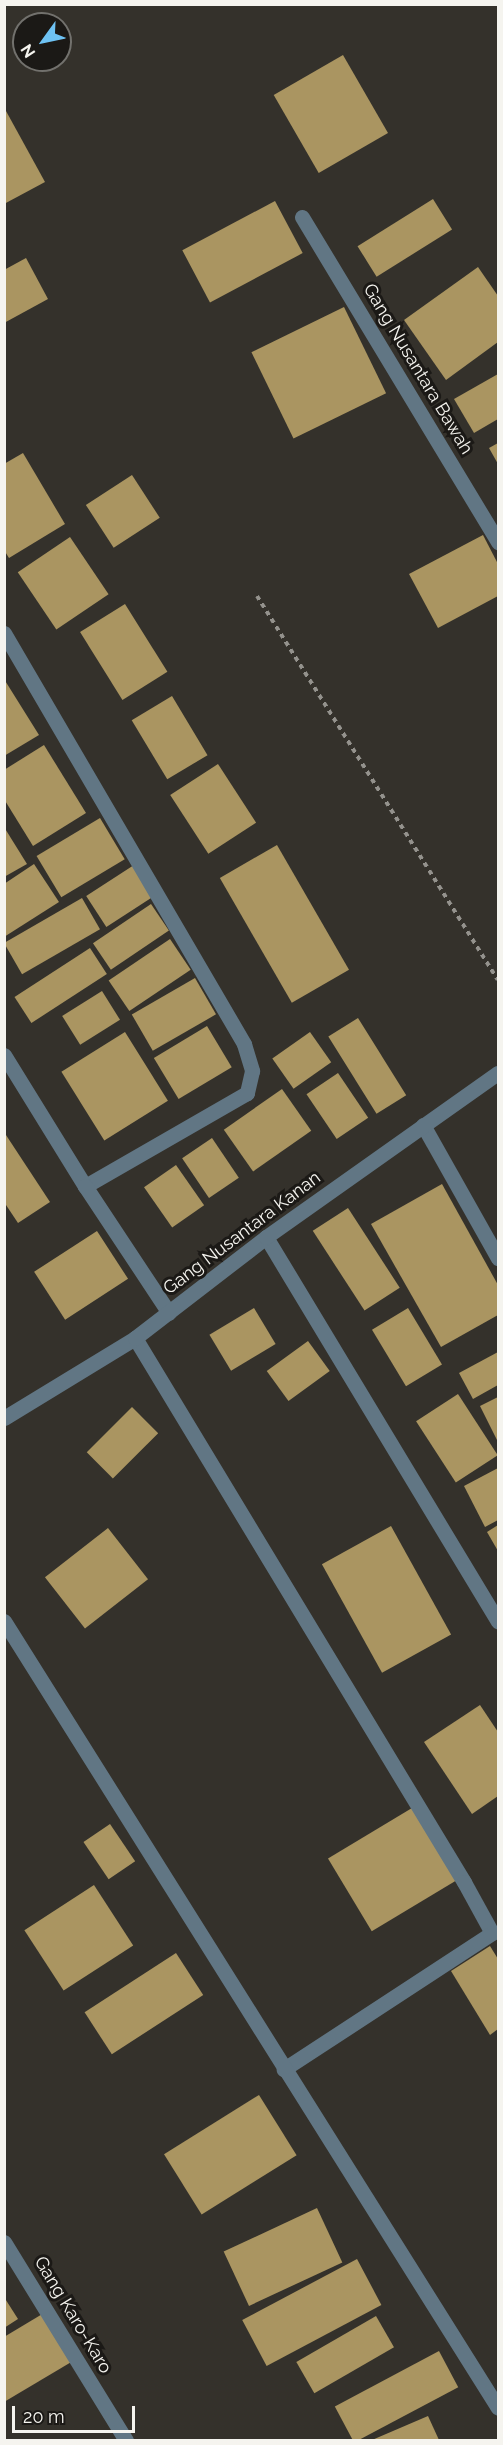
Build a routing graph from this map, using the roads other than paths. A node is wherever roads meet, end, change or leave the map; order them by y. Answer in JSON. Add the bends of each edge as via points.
{"nodes":[{"id":1,"x":302,"y":217,"type":"dead end"},
{"id":2,"x":498,"y":542,"type":"edge"},
{"id":3,"x":4,"y":633,"type":"edge"},
{"id":4,"x":4,"y":1055,"type":"edge"},
{"id":5,"x":498,"y":1073,"type":"edge"},
{"id":6,"x":423,"y":1125,"type":"junction"},
{"id":7,"x":85,"y":1186,"type":"junction"},
{"id":8,"x":266,"y":1237,"type":"junction"},
{"id":9,"x":498,"y":1258,"type":"edge"},
{"id":10,"x":169,"y":1313,"type":"junction"},
{"id":11,"x":135,"y":1338,"type":"junction"},
{"id":12,"x":4,"y":1418,"type":"edge"},
{"id":13,"x":4,"y":1621,"type":"edge"},
{"id":14,"x":498,"y":1622,"type":"edge"},
{"id":15,"x":495,"y":1939,"type":"edge"},
{"id":16,"x":284,"y":2069,"type":"junction"},
{"id":17,"x":4,"y":2241,"type":"edge"},
{"id":18,"x":498,"y":2408,"type":"edge"},
{"id":19,"x":126,"y":2440,"type":"edge"}],
"edges":[{"from":1,"to":2,"type":"street","name":"Gang Nusantara Bawah"},
{"from":3,"to":7,"type":"street","via":[[244,1044],[252,1071],[247,1093]]},
{"from":4,"to":7,"type":"street"},
{"from":5,"to":6,"type":"street","name":"Gang Nusantara Kanan"},
{"from":6,"to":8,"type":"street","name":"Gang Nusantara Kanan"},
{"from":6,"to":9,"type":"street"},
{"from":7,"to":10,"type":"street"},
{"from":8,"to":10,"type":"street","name":"Gang Nusantara Kanan"},
{"from":8,"to":14,"type":"street"},
{"from":10,"to":11,"type":"street","name":"Gang Nusantara Kanan"},
{"from":11,"to":12,"type":"street","name":"Gang Nusantara Kanan"},
{"from":11,"to":15,"type":"street"},
{"from":13,"to":16,"type":"street"},
{"from":15,"to":16,"type":"street"},
{"from":16,"to":18,"type":"street"},
{"from":17,"to":19,"type":"street","name":"Gang Karo-Karo"}]}
